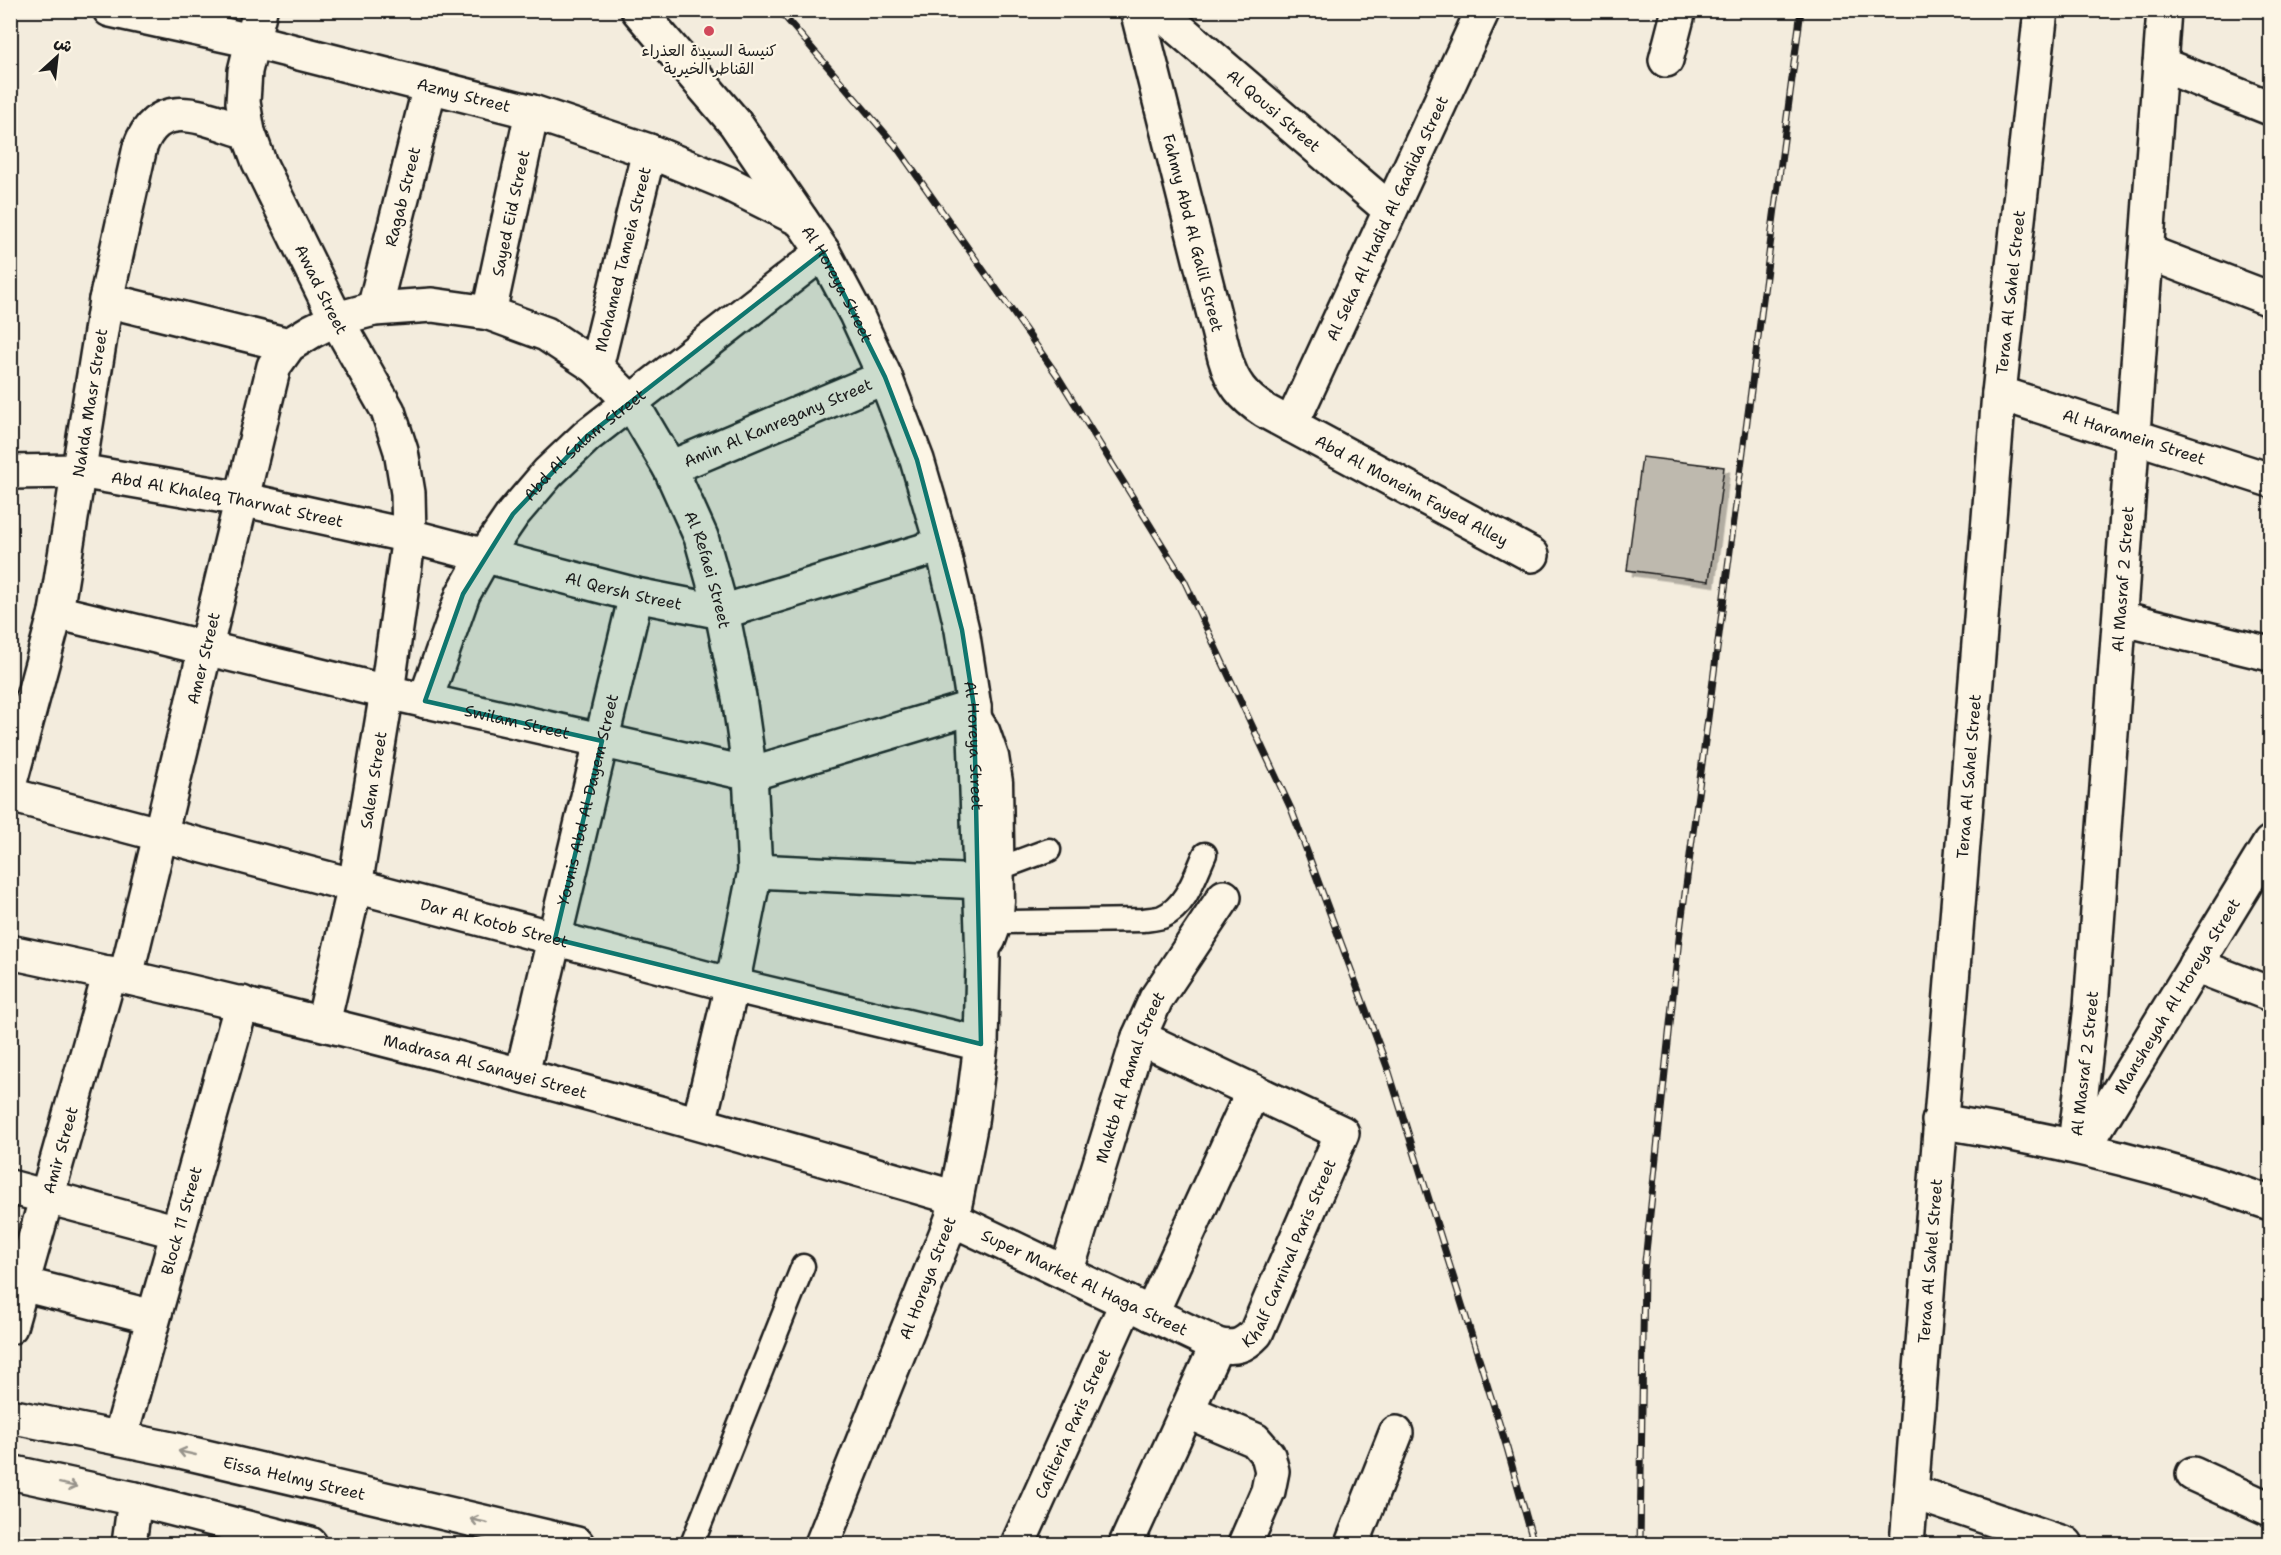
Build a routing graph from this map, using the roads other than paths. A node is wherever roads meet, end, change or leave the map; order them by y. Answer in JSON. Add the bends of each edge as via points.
{"nodes":[{"id":1,"x":110,"y":10,"type":"edge"},
{"id":2,"x":638,"y":10,"type":"edge"},
{"id":3,"x":1137,"y":10,"type":"edge"},
{"id":4,"x":1157,"y":10,"type":"edge"},
{"id":5,"x":1483,"y":10,"type":"edge"},
{"id":6,"x":1679,"y":10,"type":"edge"},
{"id":7,"x":2041,"y":10,"type":"edge"},
{"id":8,"x":2164,"y":10,"type":"edge"},
{"id":9,"x":256,"y":26,"type":"edge"},
{"id":10,"x":1666,"y":60,"type":"dead end"},
{"id":11,"x":2160,"y":64,"type":"junction"},
{"id":12,"x":430,"y":86,"type":"junction"},
{"id":13,"x":2271,"y":108,"type":"edge"},
{"id":14,"x":532,"y":112,"type":"junction"},
{"id":15,"x":248,"y":132,"type":"junction"},
{"id":16,"x":649,"y":151,"type":"junction"},
{"id":17,"x":1390,"y":210,"type":"junction"},
{"id":18,"x":804,"y":221,"type":"junction"},
{"id":19,"x":824,"y":252,"type":"junction"},
{"id":20,"x":2147,"y":252,"type":"junction"},
{"id":21,"x":2271,"y":299,"type":"edge"},
{"id":22,"x":106,"y":300,"type":"junction"},
{"id":23,"x":374,"y":309,"type":"junction"},
{"id":24,"x":489,"y":313,"type":"junction"},
{"id":25,"x":336,"y":319,"type":"junction"},
{"id":26,"x":289,"y":345,"type":"junction"},
{"id":27,"x":596,"y":367,"type":"junction"},
{"id":28,"x":885,"y":377,"type":"junction"},
{"id":29,"x":1999,"y":393,"type":"junction"},
{"id":30,"x":631,"y":402,"type":"junction"},
{"id":31,"x":1291,"y":425,"type":"junction"},
{"id":32,"x":2133,"y":436,"type":"junction"},
{"id":33,"x":670,"y":468,"type":"junction"},
{"id":34,"x":80,"y":471,"type":"junction"},
{"id":35,"x":10,"y":472,"type":"edge"},
{"id":36,"x":2271,"y":480,"type":"edge"},
{"id":37,"x":241,"y":499,"type":"junction"},
{"id":38,"x":409,"y":536,"type":"junction"},
{"id":39,"x":942,"y":545,"type":"junction"},
{"id":40,"x":485,"y":555,"type":"junction"},
{"id":41,"x":1532,"y":555,"type":"dead end"},
{"id":42,"x":636,"y":595,"type":"junction"},
{"id":43,"x":56,"y":612,"type":"junction"},
{"id":44,"x":722,"y":612,"type":"junction"},
{"id":45,"x":2120,"y":618,"type":"junction"},
{"id":46,"x":205,"y":648,"type":"junction"},
{"id":47,"x":2271,"y":654,"type":"edge"},
{"id":48,"x":387,"y":692,"type":"junction"},
{"id":49,"x":425,"y":700,"type":"junction"},
{"id":50,"x":974,"y":708,"type":"junction"},
{"id":51,"x":602,"y":741,"type":"junction"},
{"id":52,"x":750,"y":774,"type":"junction"},
{"id":53,"x":10,"y":782,"type":"edge"},
{"id":54,"x":10,"y":795,"type":"edge"},
{"id":55,"x":160,"y":835,"type":"junction"},
{"id":56,"x":2271,"y":843,"type":"edge"},
{"id":57,"x":1048,"y":850,"type":"dead end"},
{"id":58,"x":1205,"y":854,"type":"dead end"},
{"id":59,"x":755,"y":871,"type":"junction"},
{"id":60,"x":992,"y":875,"type":"junction"},
{"id":61,"x":2261,"y":877,"type":"edge"},
{"id":62,"x":355,"y":886,"type":"junction"},
{"id":63,"x":1224,"y":897,"type":"dead end"},
{"id":64,"x":1001,"y":922,"type":"junction"},
{"id":65,"x":555,"y":939,"type":"junction"},
{"id":66,"x":10,"y":952,"type":"edge"},
{"id":67,"x":983,"y":959,"type":"junction"},
{"id":68,"x":2195,"y":965,"type":"junction"},
{"id":69,"x":118,"y":974,"type":"junction"},
{"id":70,"x":732,"y":985,"type":"junction"},
{"id":71,"x":2271,"y":994,"type":"edge"},
{"id":72,"x":242,"y":1004,"type":"junction"},
{"id":73,"x":324,"y":1023,"type":"junction"},
{"id":74,"x":1139,"y":1037,"type":"junction"},
{"id":75,"x":981,"y":1044,"type":"junction"},
{"id":76,"x":522,"y":1074,"type":"junction"},
{"id":77,"x":1253,"y":1091,"type":"junction"},
{"id":78,"x":1939,"y":1121,"type":"junction"},
{"id":79,"x":699,"y":1123,"type":"junction"},
{"id":80,"x":2080,"y":1147,"type":"junction"},
{"id":81,"x":10,"y":1187,"type":"edge"},
{"id":82,"x":47,"y":1197,"type":"junction"},
{"id":83,"x":2271,"y":1203,"type":"edge"},
{"id":84,"x":954,"y":1209,"type":"junction"},
{"id":85,"x":178,"y":1232,"type":"junction"},
{"id":86,"x":803,"y":1266,"type":"dead end"},
{"id":87,"x":1066,"y":1273,"type":"junction"},
{"id":88,"x":16,"y":1283,"type":"edge"},
{"id":89,"x":1139,"y":1308,"type":"junction"},
{"id":90,"x":153,"y":1317,"type":"junction"},
{"id":91,"x":10,"y":1327,"type":"edge"},
{"id":92,"x":1217,"y":1345,"type":"junction"},
{"id":93,"x":1186,"y":1412,"type":"junction"},
{"id":94,"x":10,"y":1416,"type":"edge"},
{"id":95,"x":1396,"y":1433,"type":"dead end"},
{"id":96,"x":120,"y":1438,"type":"junction"},
{"id":97,"x":10,"y":1472,"type":"edge"},
{"id":98,"x":2193,"y":1474,"type":"dead end"},
{"id":99,"x":1912,"y":1492,"type":"junction"},
{"id":100,"x":135,"y":1499,"type":"junction"},
{"id":101,"x":2271,"y":1509,"type":"edge"},
{"id":102,"x":129,"y":1545,"type":"edge"},
{"id":103,"x":310,"y":1545,"type":"edge"},
{"id":104,"x":577,"y":1545,"type":"edge"},
{"id":105,"x":692,"y":1545,"type":"edge"},
{"id":106,"x":822,"y":1545,"type":"edge"},
{"id":107,"x":1018,"y":1545,"type":"edge"},
{"id":108,"x":1126,"y":1545,"type":"edge"},
{"id":109,"x":1245,"y":1545,"type":"edge"},
{"id":110,"x":1352,"y":1545,"type":"edge"},
{"id":111,"x":1907,"y":1545,"type":"edge"},
{"id":112,"x":2066,"y":1545,"type":"edge"}],
"edges":[{"from":1,"to":9,"type":"street","name":"Azmy Street"},
{"from":2,"to":18,"type":"street","name":"Al Horeya Street","via":[[735,123]]},
{"from":3,"to":31,"type":"street","name":"Fahmy Abd Al Galil Street","via":[[1230,375],[1250,402]]},
{"from":4,"to":17,"type":"street","name":"Al Qousi Street"},
{"from":5,"to":17,"type":"street","name":"Al Seka Al Hadid Al Gadida Street"},
{"from":6,"to":10,"type":"street"},
{"from":7,"to":29,"type":"street","name":"Teraa Al Sahel Street"},
{"from":8,"to":11,"type":"street","name":"Al Masraf 2 Street"},
{"from":9,"to":12,"type":"street","name":"Azmy Street"},
{"from":9,"to":15,"type":"street","name":"Awad Street","via":[[245,71],[243,102]]},
{"from":11,"to":13,"type":"street"},
{"from":11,"to":20,"type":"street","name":"Al Masraf 2 Street"},
{"from":12,"to":14,"type":"street","name":"Azmy Street"},
{"from":12,"to":23,"type":"street","name":"Ragab Street"},
{"from":14,"to":16,"type":"street","name":"Azmy Street"},
{"from":14,"to":24,"type":"street","name":"Sayed Eid Street"},
{"from":15,"to":22,"type":"street","name":"Nahda Masr Street","via":[[186,114],[170,114],[156,120],[145,132]]},
{"from":15,"to":25,"type":"street","name":"Awad Street"},
{"from":16,"to":18,"type":"street","name":"Azmy Street"},
{"from":16,"to":27,"type":"street","name":"Mohamed Tameia Street"},
{"from":17,"to":31,"type":"street","name":"Al Seka Al Hadid Al Gadida Street"},
{"from":18,"to":19,"type":"street","name":"Al Horeya Street"},
{"from":19,"to":28,"type":"street","name":"Al Horeya Street"},
{"from":19,"to":30,"type":"street","name":"Abd Al Salam Street"},
{"from":20,"to":21,"type":"street"},
{"from":20,"to":32,"type":"street","name":"Al Masraf 2 Street"},
{"from":22,"to":26,"type":"street"},
{"from":22,"to":34,"type":"street","name":"Nahda Masr Street"},
{"from":23,"to":24,"type":"street","name":"Al Refaei Street","via":[[432,305]]},
{"from":23,"to":25,"type":"street","name":"Al Refaei Street"},
{"from":24,"to":27,"type":"street","name":"Al Refaei Street","via":[[546,334]]},
{"from":25,"to":26,"type":"street","name":"Al Refaei Street"},
{"from":25,"to":38,"type":"street","name":"Awad Street","via":[[388,411],[401,451],[408,493]]},
{"from":26,"to":37,"type":"street","name":"Amer Street","via":[[274,366]]},
{"from":27,"to":30,"type":"street","name":"Al Refaei Street"},
{"from":28,"to":33,"type":"street","name":"Amin Al Kanregany Street"},
{"from":28,"to":39,"type":"street","name":"Al Horeya Street","via":[[917,460]]},
{"from":29,"to":32,"type":"street","name":"Al Haramein Street"},
{"from":29,"to":78,"type":"street","name":"Teraa Al Sahel Street"},
{"from":30,"to":33,"type":"street","name":"Al Refaei Street"},
{"from":30,"to":40,"type":"street","name":"Abd Al Salam Street","via":[[548,473]]},
{"from":31,"to":41,"type":"street","name":"Abd Al Moneim Fayed Alley"},
{"from":32,"to":36,"type":"street","name":"Al Haramein Street"},
{"from":32,"to":45,"type":"street","name":"Al Masraf 2 Street"},
{"from":33,"to":44,"type":"street","name":"Al Refaei Street","via":[[700,537]]},
{"from":34,"to":35,"type":"street","name":"Abd Al Khaleq Tharwat Street"},
{"from":34,"to":37,"type":"street","name":"Abd Al Khaleq Tharwat Street"},
{"from":34,"to":43,"type":"street","name":"Nahda Masr Street"},
{"from":37,"to":38,"type":"street","name":"Abd Al Khaleq Tharwat Street"},
{"from":37,"to":46,"type":"street","name":"Amer Street"},
{"from":38,"to":40,"type":"street","name":"Al Qersh Street"},
{"from":38,"to":48,"type":"street","name":"Salem Street"},
{"from":39,"to":44,"type":"street","name":"Al Qersh Street"},
{"from":39,"to":50,"type":"street","name":"Al Horeya Street","via":[[962,630]]},
{"from":40,"to":42,"type":"street","name":"Al Qersh Street"},
{"from":40,"to":49,"type":"street","name":"Abd Al Salam Street","via":[[464,594]]},
{"from":42,"to":44,"type":"street","name":"Al Qersh Street"},
{"from":42,"to":51,"type":"street","name":"Younis Abd Al Dayem Street"},
{"from":43,"to":46,"type":"street","name":"Swilam Street"},
{"from":43,"to":53,"type":"street","name":"Nahda Masr Street"},
{"from":44,"to":52,"type":"street","name":"Al Refaei Street"},
{"from":45,"to":47,"type":"street"},
{"from":45,"to":80,"type":"street","name":"Al Masraf 2 Street"},
{"from":46,"to":48,"type":"street","name":"Swilam Street"},
{"from":46,"to":55,"type":"street","name":"Amer Street"},
{"from":48,"to":49,"type":"street","name":"Swilam Street"},
{"from":48,"to":62,"type":"street","name":"Salem Street"},
{"from":49,"to":51,"type":"street","name":"Swilam Street"},
{"from":50,"to":52,"type":"street","name":"Swilam Street"},
{"from":50,"to":60,"type":"street","name":"Al Horeya Street"},
{"from":51,"to":52,"type":"street","name":"Swilam Street"},
{"from":51,"to":65,"type":"street","name":"Younis Abd Al Dayem Street"},
{"from":52,"to":59,"type":"street","name":"Al Refaei Street"},
{"from":54,"to":55,"type":"street","name":"Dar Al Kotob Street"},
{"from":55,"to":62,"type":"street","name":"Dar Al Kotob Street"},
{"from":55,"to":69,"type":"street","name":"Amer Street"},
{"from":56,"to":61,"type":"street","name":"Mansheyah Al Horeya Street"},
{"from":57,"to":60,"type":"lane"},
{"from":58,"to":64,"type":"lane","via":[[1178,906],[1162,917]]},
{"from":59,"to":60,"type":"street"},
{"from":59,"to":70,"type":"street","name":"Al Refaei Street"},
{"from":60,"to":64,"type":"lane","via":[[1004,902]]},
{"from":60,"to":67,"type":"street","name":"Al Horeya Street"},
{"from":61,"to":68,"type":"street","name":"Mansheyah Al Horeya Street"},
{"from":62,"to":65,"type":"street","name":"Dar Al Kotob Street"},
{"from":62,"to":73,"type":"street","name":"Salem Street"},
{"from":63,"to":74,"type":"street","name":"Maktb Al Aamal Street","via":[[1156,999]]},
{"from":64,"to":67,"type":"lane"},
{"from":65,"to":70,"type":"street","name":"Dar Al Kotob Street"},
{"from":65,"to":76,"type":"street","name":"Younis Abd Al Dayem Street"},
{"from":66,"to":69,"type":"street","name":"Madrasa Al Sanayei Street"},
{"from":67,"to":75,"type":"street","name":"Al Horeya Street"},
{"from":68,"to":71,"type":"street"},
{"from":68,"to":80,"type":"street","name":"Mansheyah Al Horeya Street"},
{"from":69,"to":72,"type":"street","name":"Madrasa Al Sanayei Street"},
{"from":69,"to":82,"type":"street","name":"Amir Street"},
{"from":70,"to":75,"type":"street","name":"Dar Al Kotob Street"},
{"from":70,"to":79,"type":"street","name":"Al Refaei Street"},
{"from":72,"to":73,"type":"street","name":"Madrasa Al Sanayei Street"},
{"from":72,"to":85,"type":"street","name":"Block 11 Street"},
{"from":73,"to":76,"type":"street","name":"Madrasa Al Sanayei Street"},
{"from":74,"to":77,"type":"street"},
{"from":74,"to":87,"type":"street","name":"Maktb Al Aamal Street"},
{"from":75,"to":84,"type":"street","name":"Al Horeya Street"},
{"from":76,"to":79,"type":"street","name":"Madrasa Al Sanayei Street"},
{"from":77,"to":89,"type":"street","name":"Cafiteria Paris Street"},
{"from":77,"to":92,"type":"street","name":"Khalf Carnival Paris Street","via":[[1342,1133],[1256,1333],[1246,1343],[1232,1348]]},
{"from":78,"to":80,"type":"street"},
{"from":78,"to":99,"type":"street","name":"Teraa Al Sahel Street"},
{"from":79,"to":84,"type":"street","name":"Madrasa Al Sanayei Street"},
{"from":80,"to":83,"type":"street","via":[[2166,1169]]},
{"from":81,"to":82,"type":"street"},
{"from":82,"to":85,"type":"street"},
{"from":82,"to":88,"type":"street","name":"Amir Street"},
{"from":84,"to":87,"type":"street","name":"Super Market Al Haga Street"},
{"from":84,"to":106,"type":"street","name":"Al Horeya Street"},
{"from":85,"to":90,"type":"street","name":"Block 11 Street"},
{"from":86,"to":105,"type":"lane"},
{"from":87,"to":89,"type":"street","name":"Super Market Al Haga Street"},
{"from":88,"to":90,"type":"street"},
{"from":88,"to":91,"type":"street","name":"Amir Street"},
{"from":89,"to":92,"type":"street","name":"Super Market Al Haga Street"},
{"from":89,"to":107,"type":"street","name":"Cafiteria Paris Street"},
{"from":90,"to":96,"type":"street","name":"Block 11 Street"},
{"from":92,"to":93,"type":"street"},
{"from":93,"to":108,"type":"street"},
{"from":93,"to":109,"type":"street","via":[[1255,1440],[1268,1455],[1272,1472],[1268,1491]]},
{"from":94,"to":96,"type":"street","name":"Eissa Helmy Street"},
{"from":95,"to":110,"type":"street"},
{"from":104,"to":96,"type":"street","name":"Eissa Helmy Street","one_way":true},
{"from":97,"to":100,"type":"street","one_way":true},
{"from":98,"to":101,"type":"street"},
{"from":99,"to":111,"type":"street","name":"Teraa Al Sahel Street"},
{"from":99,"to":112,"type":"street"},
{"from":100,"to":102,"type":"street"},
{"from":100,"to":103,"type":"street"}]}
